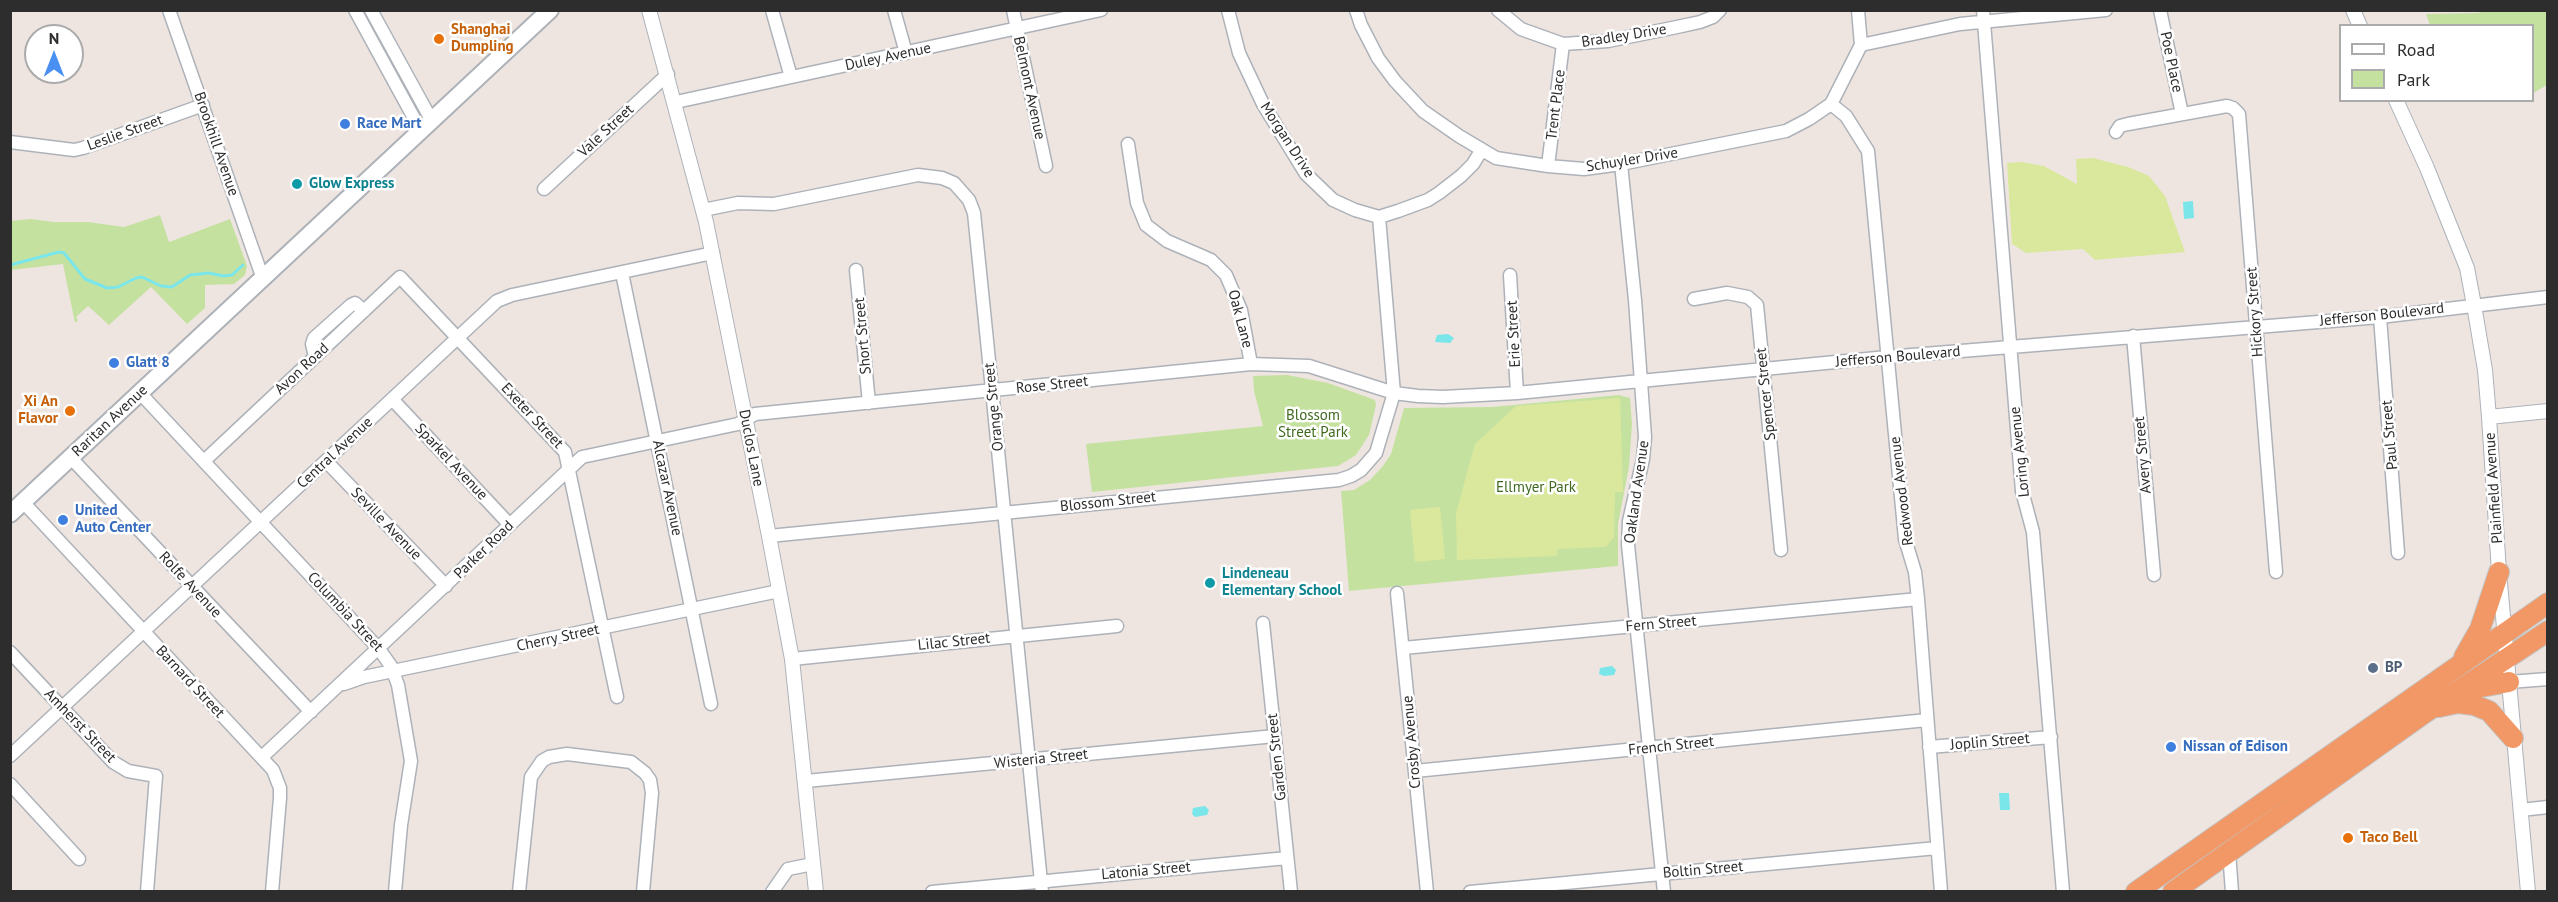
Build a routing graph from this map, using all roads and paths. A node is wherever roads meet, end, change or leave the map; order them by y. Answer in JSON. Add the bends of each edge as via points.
{"nodes":[{"id":1,"x":170,"y":10,"type":"edge"},
{"id":2,"x":355,"y":10,"type":"edge"},
{"id":3,"x":371,"y":10,"type":"edge"},
{"id":4,"x":649,"y":10,"type":"edge"},
{"id":5,"x":772,"y":10,"type":"edge"},
{"id":6,"x":894,"y":10,"type":"edge"},
{"id":7,"x":1013,"y":10,"type":"edge"},
{"id":8,"x":1101,"y":10,"type":"edge"},
{"id":9,"x":1228,"y":10,"type":"edge"},
{"id":10,"x":1356,"y":10,"type":"edge"},
{"id":11,"x":1498,"y":10,"type":"edge"},
{"id":12,"x":1720,"y":10,"type":"edge"},
{"id":13,"x":1858,"y":10,"type":"edge"},
{"id":14,"x":2106,"y":10,"type":"edge"},
{"id":15,"x":2160,"y":10,"type":"edge"},
{"id":16,"x":2353,"y":10,"type":"edge"},
{"id":17,"x":549,"y":11,"type":"edge"},
{"id":18,"x":1983,"y":17,"type":"edge"},
{"id":19,"x":2359,"y":24,"type":"edge"},
{"id":20,"x":1017,"y":30,"type":"junction"},
{"id":21,"x":1563,"y":44,"type":"junction"},
{"id":22,"x":1861,"y":45,"type":"junction"},
{"id":23,"x":906,"y":53,"type":"junction"},
{"id":24,"x":668,"y":74,"type":"junction"},
{"id":25,"x":791,"y":77,"type":"junction"},
{"id":26,"x":676,"y":102,"type":"junction"},
{"id":27,"x":2397,"y":102,"type":"edge"},
{"id":28,"x":1831,"y":104,"type":"junction"},
{"id":29,"x":203,"y":105,"type":"junction"},
{"id":30,"x":2182,"y":114,"type":"junction"},
{"id":31,"x":427,"y":126,"type":"junction"},
{"id":32,"x":2115,"y":132,"type":"dead end"},
{"id":33,"x":10,"y":142,"type":"edge"},
{"id":34,"x":1128,"y":144,"type":"dead end"},
{"id":35,"x":1481,"y":151,"type":"junction"},
{"id":36,"x":1621,"y":164,"type":"junction"},
{"id":37,"x":1046,"y":166,"type":"dead end"},
{"id":38,"x":1548,"y":166,"type":"junction"},
{"id":39,"x":544,"y":189,"type":"dead end"},
{"id":40,"x":704,"y":210,"type":"junction"},
{"id":41,"x":1379,"y":217,"type":"junction"},
{"id":42,"x":713,"y":253,"type":"junction"},
{"id":43,"x":856,"y":270,"type":"dead end"},
{"id":44,"x":622,"y":273,"type":"junction"},
{"id":45,"x":1510,"y":275,"type":"dead end"},
{"id":46,"x":400,"y":277,"type":"joint"},
{"id":47,"x":263,"y":279,"type":"junction"},
{"id":48,"x":2547,"y":297,"type":"edge"},
{"id":49,"x":1694,"y":299,"type":"dead end"},
{"id":50,"x":2474,"y":305,"type":"junction"},
{"id":51,"x":2380,"y":317,"type":"junction"},
{"id":52,"x":2255,"y":326,"type":"junction"},
{"id":53,"x":459,"y":336,"type":"junction"},
{"id":54,"x":2133,"y":336,"type":"junction"},
{"id":55,"x":2010,"y":347,"type":"junction"},
{"id":56,"x":1887,"y":357,"type":"junction"},
{"id":57,"x":1251,"y":364,"type":"junction"},
{"id":58,"x":1764,"y":369,"type":"junction"},
{"id":59,"x":1642,"y":380,"type":"junction"},
{"id":60,"x":993,"y":391,"type":"junction"},
{"id":61,"x":140,"y":393,"type":"junction"},
{"id":62,"x":1394,"y":393,"type":"junction"},
{"id":63,"x":1517,"y":393,"type":"junction"},
{"id":64,"x":393,"y":399,"type":"junction"},
{"id":65,"x":869,"y":403,"type":"junction"},
{"id":66,"x":2547,"y":411,"type":"edge"},
{"id":67,"x":2489,"y":417,"type":"junction"},
{"id":68,"x":746,"y":420,"type":"junction"},
{"id":69,"x":657,"y":442,"type":"junction"},
{"id":70,"x":70,"y":457,"type":"junction"},
{"id":71,"x":204,"y":461,"type":"junction"},
{"id":72,"x":326,"y":461,"type":"junction"},
{"id":73,"x":570,"y":467,"type":"junction"},
{"id":74,"x":17,"y":508,"type":"edge"},
{"id":75,"x":1005,"y":513,"type":"junction"},
{"id":76,"x":261,"y":522,"type":"junction"},
{"id":77,"x":510,"y":525,"type":"junction"},
{"id":78,"x":768,"y":536,"type":"junction"},
{"id":79,"x":1781,"y":550,"type":"dead end"},
{"id":80,"x":2398,"y":553,"type":"dead end"},
{"id":81,"x":2276,"y":572,"type":"dead end"},
{"id":82,"x":2499,"y":572,"type":"junction"},
{"id":83,"x":2154,"y":575,"type":"dead end"},
{"id":84,"x":446,"y":586,"type":"junction"},
{"id":85,"x":192,"y":587,"type":"junction"},
{"id":86,"x":779,"y":591,"type":"junction"},
{"id":87,"x":1398,"y":593,"type":"dead end"},
{"id":88,"x":1918,"y":599,"type":"junction"},
{"id":89,"x":2547,"y":603,"type":"edge"},
{"id":90,"x":693,"y":610,"type":"junction"},
{"id":91,"x":1263,"y":623,"type":"dead end"},
{"id":92,"x":1117,"y":626,"type":"dead end"},
{"id":93,"x":1636,"y":626,"type":"junction"},
{"id":94,"x":603,"y":628,"type":"junction"},
{"id":95,"x":2547,"y":631,"type":"edge"},
{"id":96,"x":143,"y":632,"type":"junction"},
{"id":97,"x":2506,"y":632,"type":"junction"},
{"id":98,"x":1017,"y":636,"type":"junction"},
{"id":99,"x":1403,"y":648,"type":"junction"},
{"id":100,"x":379,"y":649,"type":"junction"},
{"id":101,"x":10,"y":652,"type":"edge"},
{"id":102,"x":792,"y":658,"type":"junction"},
{"id":103,"x":2508,"y":658,"type":"junction"},
{"id":104,"x":2460,"y":664,"type":"junction"},
{"id":105,"x":394,"y":671,"type":"junction"},
{"id":106,"x":2547,"y":679,"type":"edge"},
{"id":107,"x":2509,"y":682,"type":"junction"},
{"id":108,"x":337,"y":687,"type":"junction"},
{"id":109,"x":2458,"y":691,"type":"junction"},
{"id":110,"x":617,"y":697,"type":"dead end"},
{"id":111,"x":711,"y":704,"type":"dead end"},
{"id":112,"x":63,"y":707,"type":"junction"},
{"id":113,"x":311,"y":712,"type":"junction"},
{"id":114,"x":2423,"y":714,"type":"junction"},
{"id":115,"x":1927,"y":720,"type":"junction"},
{"id":116,"x":1275,"y":736,"type":"junction"},
{"id":117,"x":2051,"y":737,"type":"junction"},
{"id":118,"x":2514,"y":738,"type":"junction"},
{"id":119,"x":1649,"y":747,"type":"junction"},
{"id":120,"x":1929,"y":747,"type":"junction"},
{"id":121,"x":10,"y":756,"type":"edge"},
{"id":122,"x":262,"y":757,"type":"junction"},
{"id":123,"x":1029,"y":760,"type":"junction"},
{"id":124,"x":1415,"y":771,"type":"junction"},
{"id":125,"x":806,"y":781,"type":"junction"},
{"id":126,"x":10,"y":784,"type":"edge"},
{"id":127,"x":2547,"y":807,"type":"edge"},
{"id":128,"x":2521,"y":810,"type":"junction"},
{"id":129,"x":1937,"y":848,"type":"junction"},
{"id":130,"x":2229,"y":852,"type":"junction"},
{"id":131,"x":1287,"y":858,"type":"junction"},
{"id":132,"x":79,"y":859,"type":"dead end"},
{"id":133,"x":813,"y":864,"type":"junction"},
{"id":134,"x":1662,"y":874,"type":"junction"},
{"id":135,"x":1042,"y":886,"type":"edge"},
{"id":136,"x":147,"y":891,"type":"edge"},
{"id":137,"x":272,"y":891,"type":"edge"},
{"id":138,"x":395,"y":891,"type":"edge"},
{"id":139,"x":519,"y":891,"type":"edge"},
{"id":140,"x":643,"y":891,"type":"edge"},
{"id":141,"x":772,"y":891,"type":"edge"},
{"id":142,"x":816,"y":891,"type":"edge"},
{"id":143,"x":932,"y":891,"type":"edge"},
{"id":144,"x":1291,"y":891,"type":"edge"},
{"id":145,"x":1427,"y":891,"type":"edge"},
{"id":146,"x":1470,"y":891,"type":"edge"},
{"id":147,"x":1664,"y":891,"type":"edge"},
{"id":148,"x":1941,"y":891,"type":"edge"},
{"id":149,"x":2063,"y":891,"type":"edge"},
{"id":150,"x":2136,"y":891,"type":"edge"},
{"id":151,"x":2173,"y":891,"type":"edge"},
{"id":152,"x":2232,"y":891,"type":"edge"},
{"id":153,"x":2528,"y":891,"type":"edge"}],
"edges":[{"from":1,"to":29,"type":"street","name":"Brookhill Avenue"},
{"from":2,"to":31,"type":"street"},
{"from":3,"to":31,"type":"street"},
{"from":4,"to":24,"type":"street","name":"Duclos Lane"},
{"from":5,"to":25,"type":"street"},
{"from":6,"to":23,"type":"street"},
{"from":7,"to":20,"type":"street","name":"Belmont Avenue"},
{"from":8,"to":20,"type":"street","name":"Duley Avenue"},
{"from":9,"to":41,"type":"street","name":"Morgan Drive","via":[[1239,53],[1263,104],[1306,174],[1333,200]]},
{"from":10,"to":35,"type":"street","name":"Schuyler Drive","via":[[1378,58],[1395,81],[1423,111]]},
{"from":11,"to":21,"type":"street","name":"Bradley Drive","via":[[1521,30]]},
{"from":12,"to":21,"type":"street","name":"Bradley Drive","via":[[1713,17],[1677,27],[1608,41]]},
{"from":13,"to":22,"type":"street"},
{"from":14,"to":18,"type":"street"},
{"from":15,"to":30,"type":"street","name":"Poe Place"},
{"from":16,"to":19,"type":"street"},
{"from":17,"to":31,"type":"main road","name":"Raritan Avenue"},
{"from":18,"to":22,"type":"street"},
{"from":18,"to":55,"type":"street","name":"Loring Avenue"},
{"from":20,"to":23,"type":"street","name":"Duley Avenue"},
{"from":20,"to":37,"type":"street","name":"Belmont Avenue"},
{"from":21,"to":38,"type":"street","name":"Trent Place"},
{"from":22,"to":28,"type":"street"},
{"from":23,"to":25,"type":"street","name":"Duley Avenue"},
{"from":24,"to":26,"type":"street","name":"Duclos Lane"},
{"from":24,"to":39,"type":"street","name":"Vale Street"},
{"from":25,"to":26,"type":"street","name":"Duley Avenue"},
{"from":26,"to":40,"type":"street","name":"Duclos Lane"},
{"from":27,"to":50,"type":"street","name":"Plainfield Avenue","via":[[2463,258]]},
{"from":28,"to":36,"type":"street","name":"Schuyler Drive","via":[[1786,131]]},
{"from":28,"to":56,"type":"street","name":"Redwood Avenue","via":[[1846,116],[1868,151]]},
{"from":29,"to":33,"type":"street","name":"Leslie Street","via":[[74,150]]},
{"from":29,"to":47,"type":"street","name":"Brookhill Avenue"},
{"from":30,"to":32,"type":"street","via":[[2120,126]]},
{"from":30,"to":52,"type":"street","name":"Hickory Street","via":[[2227,106],[2239,114]]},
{"from":31,"to":47,"type":"main road","name":"Raritan Avenue"},
{"from":34,"to":57,"type":"street","name":"Oak Lane","via":[[1137,203],[1146,225],[1167,241],[1211,260],[1226,275],[1241,310]]},
{"from":35,"to":38,"type":"street","name":"Schuyler Drive","via":[[1496,158]]},
{"from":35,"to":41,"type":"street","via":[[1461,176],[1428,200]]},
{"from":36,"to":38,"type":"street","name":"Schuyler Drive","via":[[1584,169]]},
{"from":36,"to":59,"type":"street","name":"Oakland Avenue"},
{"from":40,"to":42,"type":"street","name":"Duclos Lane"},
{"from":40,"to":60,"type":"street","name":"Orange Street","via":[[738,203],[774,204],[918,175],[954,183],[969,200],[974,213]]},
{"from":41,"to":62,"type":"street"},
{"from":42,"to":44,"type":"street","name":"Central Avenue"},
{"from":42,"to":68,"type":"street","name":"Duclos Lane"},
{"from":43,"to":65,"type":"street","name":"Short Street"},
{"from":44,"to":53,"type":"street","name":"Central Avenue","via":[[504,297]]},
{"from":44,"to":69,"type":"street","name":"Alcazar Avenue"},
{"from":45,"to":63,"type":"street","name":"Erie Street"},
{"from":46,"to":53,"type":"street","name":"Exeter Street"},
{"from":46,"to":71,"type":"street","name":"Avon Road"},
{"from":47,"to":61,"type":"main road","name":"Raritan Avenue"},
{"from":48,"to":50,"type":"street","name":"Jefferson Boulevard"},
{"from":49,"to":58,"type":"street","name":"Spencer Street","via":[[1727,293],[1755,301]]},
{"from":50,"to":51,"type":"street","name":"Jefferson Boulevard"},
{"from":50,"to":67,"type":"street","name":"Plainfield Avenue"},
{"from":51,"to":52,"type":"street","name":"Jefferson Boulevard"},
{"from":51,"to":80,"type":"street","name":"Paul Street"},
{"from":52,"to":54,"type":"street","name":"Jefferson Boulevard"},
{"from":52,"to":81,"type":"street","name":"Hickory Street"},
{"from":53,"to":64,"type":"street","name":"Central Avenue"},
{"from":53,"to":73,"type":"street","name":"Exeter Street","via":[[565,452]]},
{"from":54,"to":55,"type":"street","name":"Jefferson Boulevard"},
{"from":54,"to":83,"type":"street","name":"Avery Street"},
{"from":55,"to":56,"type":"street","name":"Jefferson Boulevard"},
{"from":55,"to":117,"type":"street","name":"Loring Avenue","via":[[2022,491],[2033,532]]},
{"from":56,"to":58,"type":"street","name":"Jefferson Boulevard"},
{"from":56,"to":88,"type":"street","name":"Redwood Avenue","via":[[1905,539]]},
{"from":57,"to":60,"type":"street","name":"Rose Street"},
{"from":57,"to":62,"type":"street","name":"Jefferson Boulevard","via":[[1309,366]]},
{"from":58,"to":59,"type":"street","name":"Jefferson Boulevard"},
{"from":58,"to":79,"type":"street","name":"Spencer Street"},
{"from":59,"to":63,"type":"street","name":"Jefferson Boulevard"},
{"from":59,"to":93,"type":"street","name":"Oakland Avenue","via":[[1645,437],[1628,545]]},
{"from":60,"to":65,"type":"street","name":"Rose Street"},
{"from":60,"to":75,"type":"street","name":"Orange Street"},
{"from":61,"to":70,"type":"main road","name":"Raritan Avenue"},
{"from":61,"to":71,"type":"street","name":"Columbia Street"},
{"from":62,"to":63,"type":"street","name":"Jefferson Boulevard","via":[[1443,397]]},
{"from":62,"to":75,"type":"street","name":"Blossom Street","via":[[1376,453],[1361,470],[1340,480]]},
{"from":64,"to":72,"type":"street","name":"Central Avenue"},
{"from":64,"to":77,"type":"street","name":"Sparkel Avenue"},
{"from":65,"to":68,"type":"street","name":"Rose Street","via":[[755,414]]},
{"from":66,"to":67,"type":"street"},
{"from":67,"to":82,"type":"street","name":"Plainfield Avenue"},
{"from":68,"to":69,"type":"street","name":"Parker Road"},
{"from":68,"to":78,"type":"street","name":"Duclos Lane"},
{"from":69,"to":73,"type":"street","name":"Parker Road","via":[[586,456]]},
{"from":69,"to":90,"type":"street","name":"Alcazar Avenue"},
{"from":70,"to":74,"type":"main road","name":"Raritan Avenue"},
{"from":70,"to":85,"type":"street","name":"Rolfe Avenue"},
{"from":71,"to":76,"type":"street","name":"Columbia Street"},
{"from":72,"to":76,"type":"street","name":"Central Avenue"},
{"from":72,"to":84,"type":"street","name":"Seville Avenue"},
{"from":73,"to":77,"type":"street","name":"Parker Road"},
{"from":73,"to":94,"type":"street","name":"Exeter Street"},
{"from":74,"to":96,"type":"street","name":"Barnard Street"},
{"from":75,"to":78,"type":"street","name":"Blossom Street"},
{"from":75,"to":98,"type":"street","name":"Orange Street"},
{"from":76,"to":85,"type":"street","name":"Central Avenue"},
{"from":76,"to":100,"type":"street","name":"Columbia Street"},
{"from":77,"to":84,"type":"street","name":"Parker Road"},
{"from":78,"to":86,"type":"street","name":"Duclos Lane"},
{"from":82,"to":97,"type":"street","name":"Plainfield Avenue"},
{"from":82,"to":104,"type":"highway","via":[[2480,629]]},
{"from":84,"to":100,"type":"street","name":"Parker Road"},
{"from":85,"to":96,"type":"street","name":"Central Avenue"},
{"from":85,"to":113,"type":"street","name":"Rolfe Avenue"},
{"from":86,"to":90,"type":"street","name":"Cherry Street"},
{"from":86,"to":102,"type":"street","name":"Duclos Lane"},
{"from":87,"to":99,"type":"street","name":"Crosby Avenue"},
{"from":88,"to":93,"type":"street","name":"Fern Street"},
{"from":88,"to":115,"type":"street","name":"Redwood Avenue"},
{"from":89,"to":97,"type":"highway"},
{"from":90,"to":94,"type":"street","name":"Cherry Street"},
{"from":90,"to":111,"type":"street","name":"Alcazar Avenue"},
{"from":91,"to":116,"type":"street","name":"Garden Street"},
{"from":92,"to":98,"type":"street","name":"Lilac Street"},
{"from":93,"to":99,"type":"street","name":"Fern Street"},
{"from":93,"to":119,"type":"street","name":"Oakland Avenue"},
{"from":94,"to":105,"type":"street","name":"Cherry Street"},
{"from":94,"to":110,"type":"street","name":"Exeter Street"},
{"from":95,"to":103,"type":"highway"},
{"from":96,"to":112,"type":"street","name":"Central Avenue"},
{"from":96,"to":122,"type":"street","name":"Barnard Street"},
{"from":97,"to":103,"type":"street","name":"Plainfield Avenue"},
{"from":97,"to":104,"type":"highway"},
{"from":98,"to":102,"type":"street","name":"Lilac Street"},
{"from":98,"to":123,"type":"street","name":"Orange Street"},
{"from":99,"to":124,"type":"street","name":"Crosby Avenue"},
{"from":100,"to":105,"type":"street","name":"Columbia Street"},
{"from":100,"to":108,"type":"street","name":"Parker Road"},
{"from":101,"to":112,"type":"street","name":"Amherst Street"},
{"from":102,"to":125,"type":"street","name":"Duclos Lane"},
{"from":103,"to":107,"type":"street","name":"Plainfield Avenue"},
{"from":103,"to":109,"type":"highway"},
{"from":104,"to":150,"type":"highway"},
{"from":105,"to":108,"type":"street","name":"Cherry Street"},
{"from":105,"to":138,"type":"street","name":"Columbia Street","via":[[411,761]]},
{"from":106,"to":107,"type":"street"},
{"from":107,"to":109,"type":"highway"},
{"from":107,"to":118,"type":"street","name":"Plainfield Avenue"},
{"from":108,"to":113,"type":"street","name":"Parker Road"},
{"from":109,"to":114,"type":"highway"},
{"from":112,"to":121,"type":"street","name":"Central Avenue"},
{"from":112,"to":136,"type":"street","name":"Amherst Street","via":[[120,767],[156,776]]},
{"from":113,"to":122,"type":"street","name":"Parker Road"},
{"from":114,"to":118,"type":"highway","via":[[2458,703],[2474,705],[2496,716]]},
{"from":114,"to":130,"type":"highway"},
{"from":115,"to":119,"type":"street","name":"French Street"},
{"from":115,"to":120,"type":"street","name":"Redwood Avenue"},
{"from":116,"to":123,"type":"street","name":"Wisteria Street"},
{"from":116,"to":131,"type":"street","name":"Garden Street"},
{"from":117,"to":120,"type":"street","name":"Joplin Street"},
{"from":117,"to":149,"type":"street","name":"Loring Avenue"},
{"from":118,"to":128,"type":"street","name":"Plainfield Avenue"},
{"from":119,"to":124,"type":"street","name":"French Street"},
{"from":119,"to":134,"type":"street","name":"Oakland Avenue"},
{"from":120,"to":129,"type":"street","name":"Redwood Avenue"},
{"from":122,"to":137,"type":"street","name":"Barnard Street","via":[[280,788]]},
{"from":123,"to":125,"type":"street","name":"Wisteria Street"},
{"from":123,"to":135,"type":"street","name":"Orange Street"},
{"from":124,"to":145,"type":"street","name":"Crosby Avenue"},
{"from":125,"to":133,"type":"street","name":"Duclos Lane"},
{"from":126,"to":132,"type":"street"},
{"from":127,"to":128,"type":"street"},
{"from":128,"to":153,"type":"street","name":"Plainfield Avenue"},
{"from":129,"to":134,"type":"street","name":"Boltin Street"},
{"from":129,"to":148,"type":"street","name":"Redwood Avenue"},
{"from":130,"to":151,"type":"highway"},
{"from":130,"to":152,"type":"street"},
{"from":131,"to":135,"type":"street","name":"Latonia Street"},
{"from":131,"to":144,"type":"street","name":"Garden Street"},
{"from":133,"to":141,"type":"street","via":[[788,869]]},
{"from":133,"to":142,"type":"street","name":"Duclos Lane"},
{"from":134,"to":146,"type":"street","name":"Boltin Street"},
{"from":134,"to":147,"type":"street","name":"Oakland Avenue"},
{"from":135,"to":143,"type":"street","name":"Latonia Street"},
{"from":139,"to":140,"type":"street","via":[[529,786],[536,767],[557,754],[631,762],[650,780]]}]}
